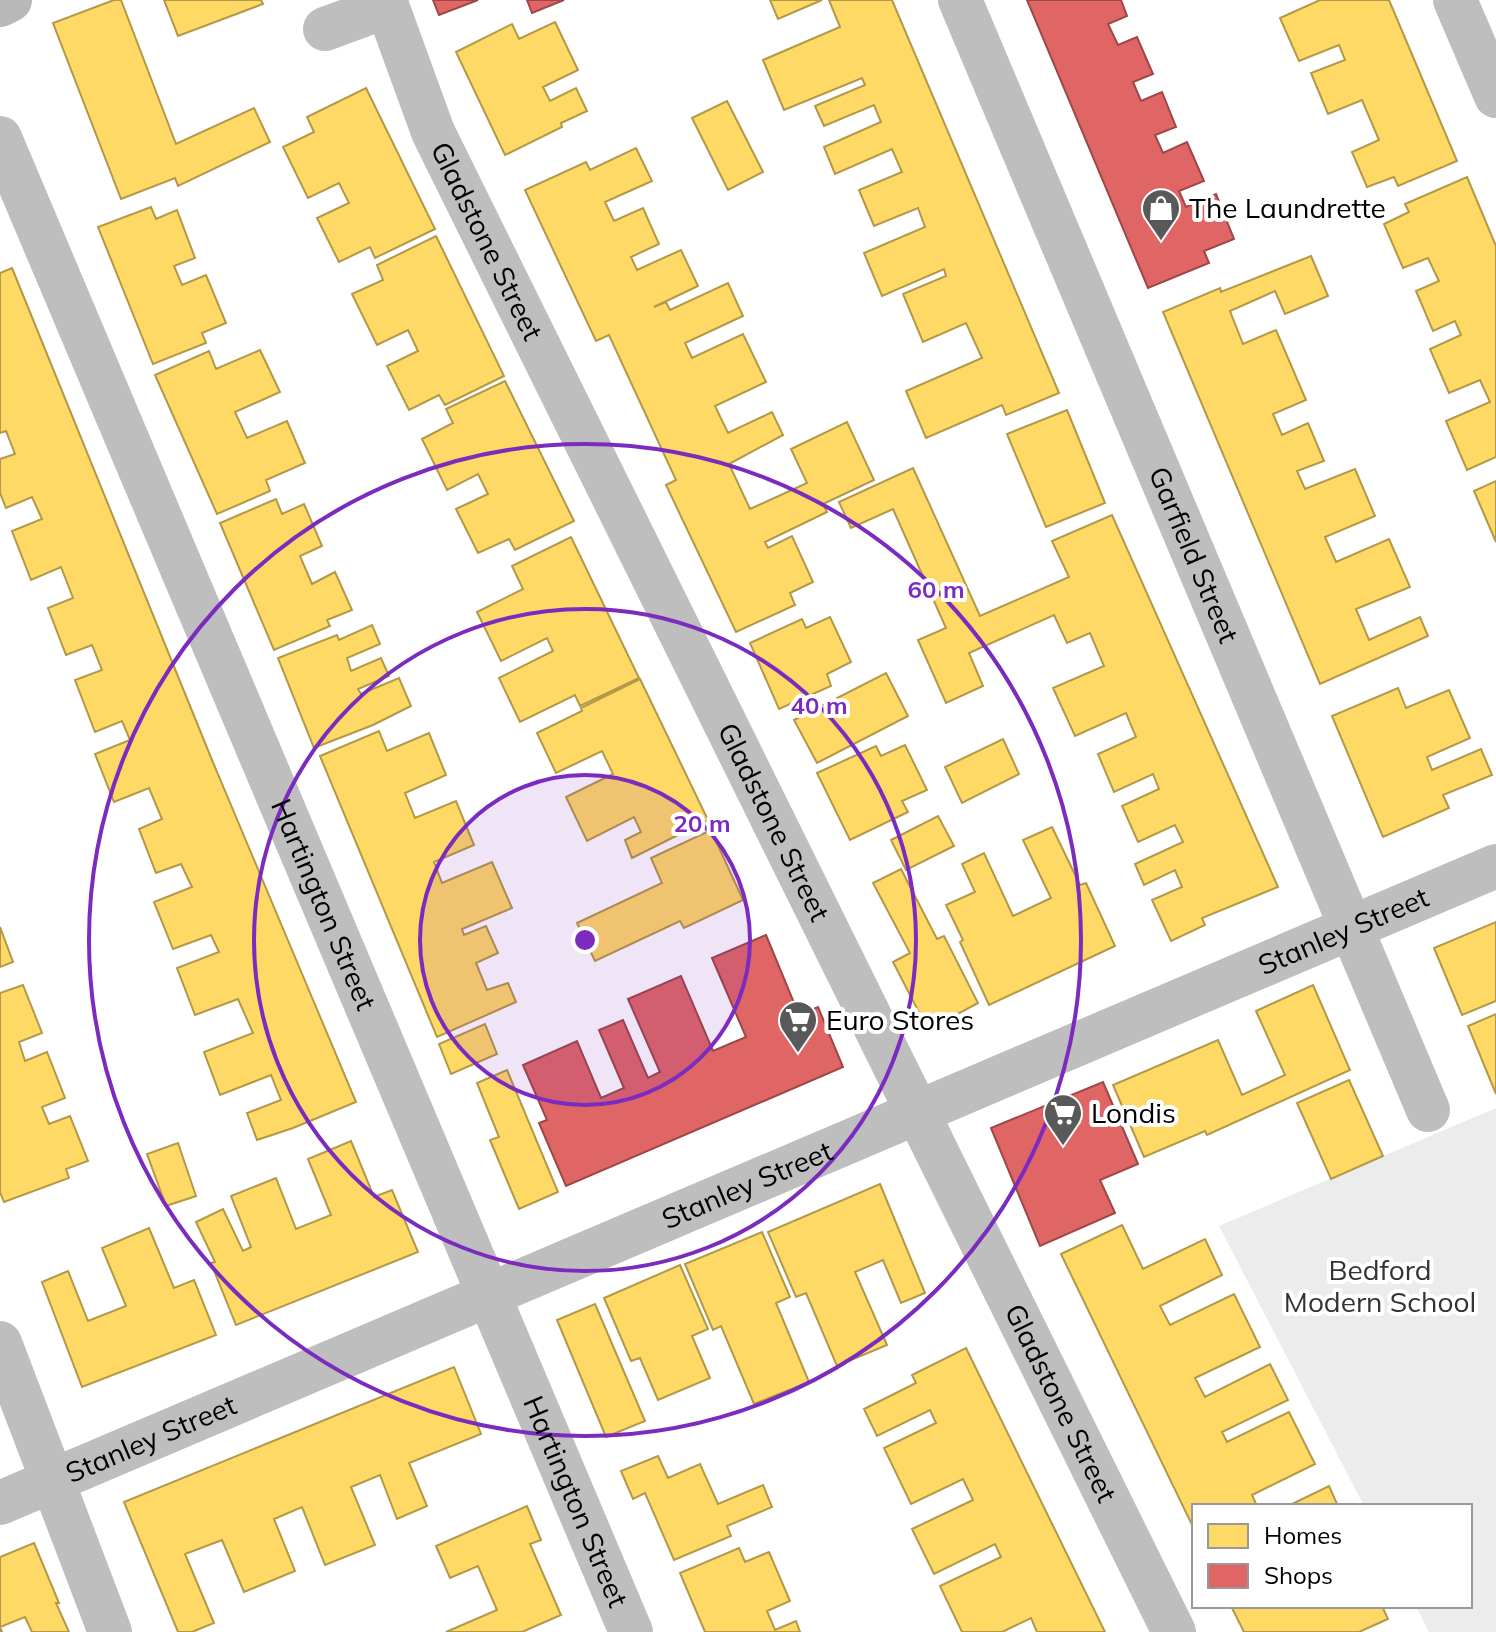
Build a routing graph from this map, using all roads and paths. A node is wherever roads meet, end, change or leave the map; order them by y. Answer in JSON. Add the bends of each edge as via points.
{"nodes":[{"id":1,"x":10,"y":0,"type":"edge"},
{"id":2,"x":960,"y":0,"type":"edge"},
{"id":3,"x":1455,"y":0,"type":"edge"},
{"id":4,"x":386,"y":3,"type":"edge"},
{"id":5,"x":0,"y":5,"type":"edge"},
{"id":6,"x":325,"y":29,"type":"dead end"},
{"id":7,"x":1496,"y":96,"type":"edge"},
{"id":8,"x":5,"y":165,"type":"edge"},
{"id":9,"x":1496,"y":866,"type":"edge"},
{"id":10,"x":1352,"y":927,"type":"junction"},
{"id":11,"x":1428,"y":1110,"type":"dead end"},
{"id":12,"x":919,"y":1112,"type":"junction"},
{"id":13,"x":488,"y":1297,"type":"junction"},
{"id":14,"x":0,"y":1343,"type":"edge"},
{"id":15,"x":52,"y":1483,"type":"junction"},
{"id":16,"x":0,"y":1503,"type":"edge"},
{"id":17,"x":110,"y":1632,"type":"edge"},
{"id":18,"x":631,"y":1632,"type":"edge"},
{"id":19,"x":1174,"y":1632,"type":"edge"}],
"edges":[{"from":1,"to":5,"type":"street"},
{"from":2,"to":10,"type":"street","name":"Garfield Street"},
{"from":3,"to":7,"type":"street"},
{"from":4,"to":6,"type":"street","name":"Gladstone Street"},
{"from":4,"to":12,"type":"street","name":"Gladstone Street","via":[[433,132]]},
{"from":8,"to":13,"type":"street","name":"Hartington Street"},
{"from":9,"to":10,"type":"street","name":"Stanley Street"},
{"from":10,"to":11,"type":"street","name":"Garfield Street"},
{"from":10,"to":12,"type":"street","name":"Stanley Street"},
{"from":12,"to":13,"type":"street","name":"Stanley Street"},
{"from":12,"to":19,"type":"street","name":"Gladstone Street"},
{"from":13,"to":15,"type":"street","name":"Stanley Street"},
{"from":13,"to":18,"type":"street","name":"Hartington Street"},
{"from":14,"to":15,"type":"street"},
{"from":15,"to":16,"type":"street","name":"Stanley Street"},
{"from":15,"to":17,"type":"street"}]}
